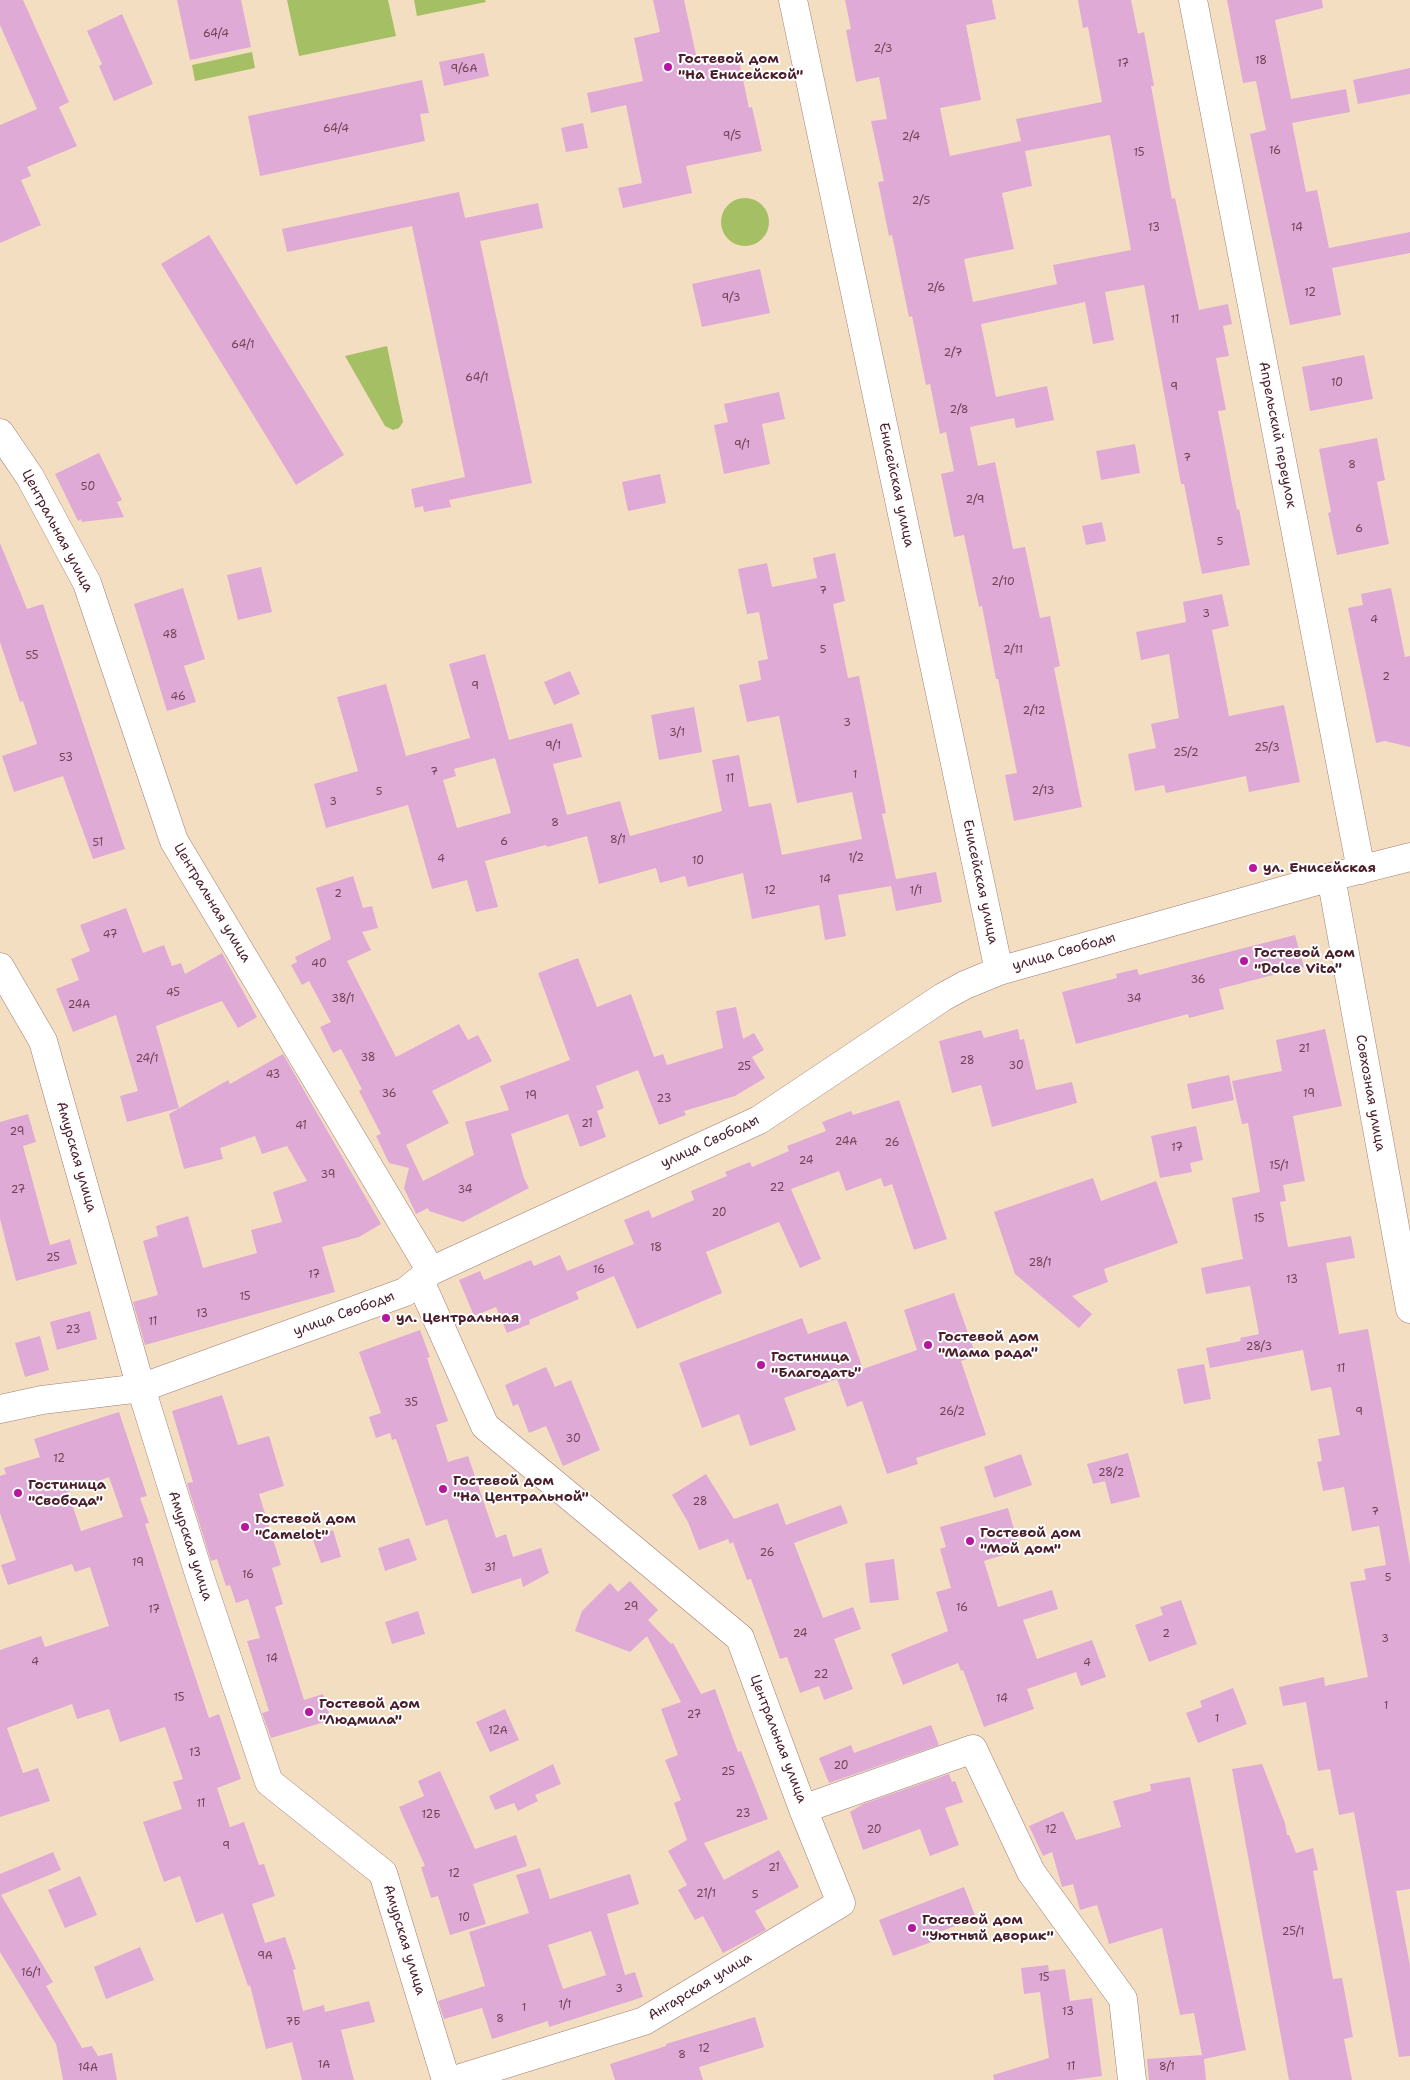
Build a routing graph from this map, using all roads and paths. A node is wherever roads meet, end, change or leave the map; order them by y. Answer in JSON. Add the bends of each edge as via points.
{"nodes":[{"id":1,"x":793,"y":0,"type":"edge"},
{"id":2,"x":1193,"y":0,"type":"edge"},
{"id":3,"x":0,"y":433,"type":"edge"},
{"id":4,"x":1410,"y":857,"type":"edge"},
{"id":5,"x":1361,"y":870,"type":"junction"},
{"id":6,"x":1331,"y":877,"type":"junction"},
{"id":7,"x":0,"y":967,"type":"edge"},
{"id":8,"x":999,"y":971,"type":"junction"},
{"id":9,"x":425,"y":1276,"type":"junction"},
{"id":10,"x":1410,"y":1309,"type":"edge"},
{"id":11,"x":141,"y":1388,"type":"junction"},
{"id":12,"x":0,"y":1409,"type":"edge"},
{"id":13,"x":803,"y":1809,"type":"junction"},
{"id":14,"x":446,"y":2080,"type":"edge"},
{"id":15,"x":454,"y":2080,"type":"edge"},
{"id":16,"x":1132,"y":2080,"type":"edge"}],
"edges":[{"from":1,"to":8,"type":"street","name":"Енисейская улица"},
{"from":2,"to":5,"type":"street","name":"Апрельский переулок"},
{"from":3,"to":9,"type":"street","name":"Центральная улица","via":[[30,477],[87,583],[174,841]]},
{"from":4,"to":5,"type":"street","name":"улица Свободы"},
{"from":5,"to":6,"type":"street","name":"улица Свободы"},
{"from":6,"to":8,"type":"street","name":"улица Свободы"},
{"from":6,"to":10,"type":"street","name":"Совхозная улица"},
{"from":7,"to":11,"type":"street","name":"Амурская улица","via":[[43,1041]]},
{"from":8,"to":9,"type":"street","name":"улица Свободы","via":[[943,997],[759,1120]]},
{"from":9,"to":11,"type":"street","name":"улица Свободы","via":[[405,1292]]},
{"from":9,"to":13,"type":"street","name":"Центральная улица","via":[[485,1426],[740,1638]]},
{"from":11,"to":12,"type":"street","name":"улица Свободы","via":[[42,1400]]},
{"from":11,"to":14,"type":"street","name":"Амурская улица","via":[[269,1782],[383,1873]]},
{"from":13,"to":15,"type":"street","name":"Ангарская улица","via":[[840,1903],[644,2021]]},
{"from":13,"to":16,"type":"street","name":"Центральная улица","via":[[973,1749],[1030,1872],[1123,1999]]}]}
